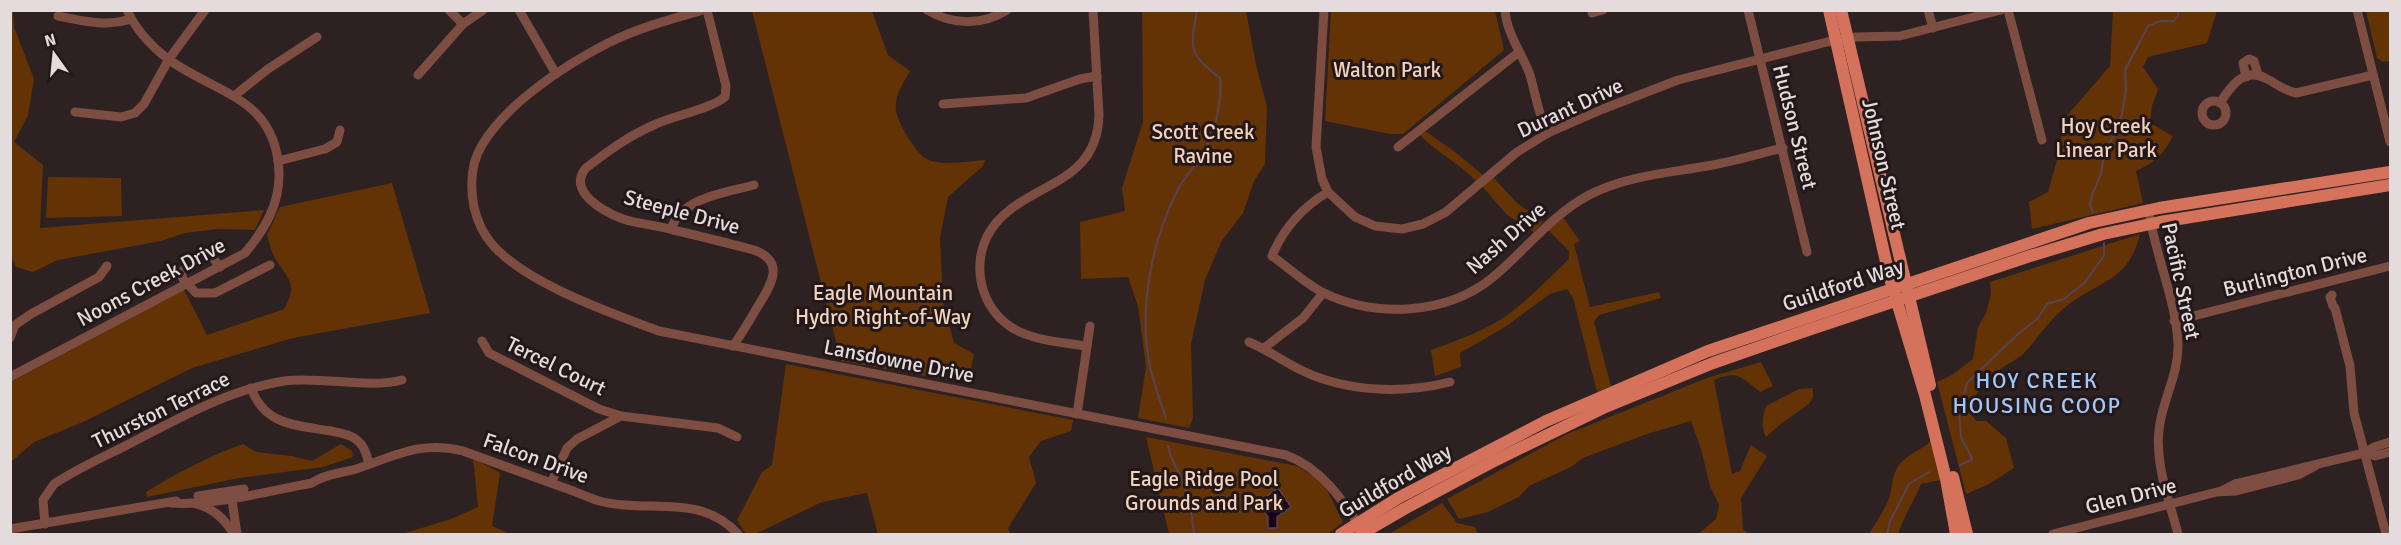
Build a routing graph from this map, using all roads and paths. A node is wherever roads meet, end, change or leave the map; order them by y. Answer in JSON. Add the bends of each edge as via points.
{"nodes":[{"id":1,"x":205,"y":10,"type":"edge"},
{"id":2,"x":448,"y":10,"type":"edge"},
{"id":3,"x":483,"y":10,"type":"edge"},
{"id":4,"x":519,"y":10,"type":"edge"},
{"id":5,"x":705,"y":10,"type":"edge"},
{"id":6,"x":927,"y":10,"type":"edge"},
{"id":7,"x":1007,"y":10,"type":"edge"},
{"id":8,"x":1093,"y":10,"type":"edge"},
{"id":9,"x":1324,"y":10,"type":"edge"},
{"id":10,"x":1505,"y":10,"type":"edge"},
{"id":11,"x":1603,"y":10,"type":"edge"},
{"id":12,"x":1748,"y":10,"type":"edge"},
{"id":13,"x":1829,"y":10,"type":"edge"},
{"id":14,"x":1841,"y":10,"type":"edge"},
{"id":15,"x":1928,"y":10,"type":"edge"},
{"id":16,"x":2001,"y":10,"type":"edge"},
{"id":17,"x":2008,"y":10,"type":"edge"},
{"id":18,"x":2357,"y":10,"type":"edge"},
{"id":19,"x":1592,"y":14,"type":"dead end"},
{"id":20,"x":129,"y":15,"type":"edge"},
{"id":21,"x":58,"y":16,"type":"dead end"},
{"id":22,"x":463,"y":24,"type":"junction"},
{"id":23,"x":1933,"y":28,"type":"junction"},
{"id":24,"x":317,"y":37,"type":"dead end"},
{"id":25,"x":1842,"y":39,"type":"junction"},
{"id":26,"x":1519,"y":52,"type":"junction"},
{"id":27,"x":169,"y":59,"type":"junction"},
{"id":28,"x":1760,"y":59,"type":"junction"},
{"id":29,"x":556,"y":74,"type":"junction"},
{"id":30,"x":418,"y":75,"type":"dead end"},
{"id":31,"x":2258,"y":75,"type":"junction"},
{"id":32,"x":2373,"y":75,"type":"junction"},
{"id":33,"x":1097,"y":76,"type":"junction"},
{"id":34,"x":2246,"y":77,"type":"junction"},
{"id":35,"x":234,"y":96,"type":"junction"},
{"id":36,"x":2220,"y":103,"type":"dead end"},
{"id":37,"x":943,"y":104,"type":"dead end"},
{"id":38,"x":75,"y":112,"type":"dead end"},
{"id":39,"x":340,"y":130,"type":"dead end"},
{"id":40,"x":1548,"y":133,"type":"junction"},
{"id":41,"x":2042,"y":140,"type":"dead end"},
{"id":42,"x":2391,"y":142,"type":"edge"},
{"id":43,"x":1398,"y":147,"type":"dead end"},
{"id":44,"x":1783,"y":148,"type":"junction"},
{"id":45,"x":278,"y":161,"type":"junction"},
{"id":46,"x":2391,"y":172,"type":"edge"},
{"id":47,"x":754,"y":185,"type":"dead end"},
{"id":48,"x":2391,"y":185,"type":"edge"},
{"id":49,"x":1328,"y":192,"type":"junction"},
{"id":50,"x":2148,"y":210,"type":"junction"},
{"id":51,"x":2151,"y":224,"type":"junction"},
{"id":52,"x":671,"y":229,"type":"junction"},
{"id":53,"x":1807,"y":252,"type":"dead end"},
{"id":54,"x":270,"y":265,"type":"dead end"},
{"id":55,"x":106,"y":266,"type":"dead end"},
{"id":56,"x":2391,"y":266,"type":"edge"},
{"id":57,"x":220,"y":267,"type":"junction"},
{"id":58,"x":2329,"y":282,"type":"junction"},
{"id":59,"x":188,"y":284,"type":"junction"},
{"id":60,"x":1323,"y":293,"type":"junction"},
{"id":61,"x":1900,"y":293,"type":"junction"},
{"id":62,"x":2174,"y":321,"type":"junction"},
{"id":63,"x":1090,"y":326,"type":"dead end"},
{"id":64,"x":10,"y":338,"type":"edge"},
{"id":65,"x":482,"y":341,"type":"dead end"},
{"id":66,"x":1249,"y":342,"type":"dead end"},
{"id":67,"x":732,"y":346,"type":"junction"},
{"id":68,"x":1088,"y":346,"type":"junction"},
{"id":69,"x":1264,"y":348,"type":"junction"},
{"id":70,"x":11,"y":376,"type":"edge"},
{"id":71,"x":402,"y":380,"type":"dead end"},
{"id":72,"x":1450,"y":382,"type":"dead end"},
{"id":73,"x":251,"y":388,"type":"junction"},
{"id":74,"x":1077,"y":414,"type":"junction"},
{"id":75,"x":621,"y":416,"type":"junction"},
{"id":76,"x":737,"y":437,"type":"dead end"},
{"id":77,"x":2391,"y":442,"type":"edge"},
{"id":78,"x":2391,"y":452,"type":"edge"},
{"id":79,"x":2365,"y":453,"type":"junction"},
{"id":80,"x":369,"y":464,"type":"junction"},
{"id":81,"x":552,"y":483,"type":"junction"},
{"id":82,"x":231,"y":494,"type":"junction"},
{"id":83,"x":171,"y":503,"type":"junction"},
{"id":84,"x":185,"y":504,"type":"junction"},
{"id":85,"x":2170,"y":504,"type":"junction"},
{"id":86,"x":45,"y":524,"type":"junction"},
{"id":87,"x":10,"y":529,"type":"edge"},
{"id":88,"x":1362,"y":531,"type":"edge"},
{"id":89,"x":235,"y":534,"type":"edge"},
{"id":90,"x":738,"y":534,"type":"edge"},
{"id":91,"x":1341,"y":534,"type":"edge"},
{"id":92,"x":1956,"y":534,"type":"edge"},
{"id":93,"x":1967,"y":534,"type":"edge"},
{"id":94,"x":2053,"y":534,"type":"edge"},
{"id":95,"x":2178,"y":534,"type":"edge"},
{"id":96,"x":2386,"y":534,"type":"edge"}],
"edges":[{"from":1,"to":27,"type":"street"},
{"from":2,"to":22,"type":"street"},
{"from":3,"to":22,"type":"street"},
{"from":4,"to":29,"type":"street"},
{"from":5,"to":29,"type":"street","name":"Lansdowne Drive","via":[[630,33]]},
{"from":5,"to":52,"type":"street","name":"Steeple Drive","via":[[726,86],[724,97],[639,132],[586,168],[579,180],[582,192],[601,208],[623,219]]},
{"from":6,"to":7,"type":"street","via":[[963,22],[986,20]]},
{"from":8,"to":33,"type":"street"},
{"from":9,"to":49,"type":"street","name":"Durant Drive","via":[[1316,147]]},
{"from":10,"to":26,"type":"street","via":[[1509,33]]},
{"from":11,"to":19,"type":"street"},
{"from":12,"to":28,"type":"street","name":"Hudson Street"},
{"from":13,"to":25,"type":"main road","name":"Johnson Street"},
{"from":14,"to":25,"type":"main road","name":"Johnson Street"},
{"from":15,"to":23,"type":"street"},
{"from":16,"to":23,"type":"street","name":"Durant Drive"},
{"from":17,"to":41,"type":"street"},
{"from":18,"to":32,"type":"street"},
{"from":20,"to":21,"type":"street","via":[[118,23],[103,24]]},
{"from":20,"to":27,"type":"street","name":"Noons Creek Drive","via":[[148,43]]},
{"from":22,"to":30,"type":"street"},
{"from":23,"to":25,"type":"street","name":"Durant Drive","via":[[1890,38]]},
{"from":24,"to":35,"type":"street"},
{"from":25,"to":28,"type":"street","name":"Durant Drive"},
{"from":25,"to":61,"type":"main road","name":"Johnson Street"},
{"from":26,"to":40,"type":"street"},
{"from":26,"to":43,"type":"street"},
{"from":27,"to":35,"type":"street","name":"Noons Creek Drive"},
{"from":27,"to":38,"type":"street","via":[[135,113],[121,117]]},
{"from":28,"to":40,"type":"street","name":"Durant Drive","via":[[1678,80]]},
{"from":28,"to":44,"type":"street","name":"Hudson Street"},
{"from":29,"to":67,"type":"street","name":"Lansdowne Drive","via":[[490,133],[476,158],[472,199],[486,236],[516,264],[593,306],[659,331]]},
{"from":31,"to":32,"type":"street","via":[[2297,93]]},
{"from":31,"to":34,"type":"street"},
{"from":31,"to":34,"type":"street","via":[[2254,61],[2249,58],[2243,63]]},
{"from":32,"to":42,"type":"street"},
{"from":33,"to":37,"type":"street","via":[[1026,98]]},
{"from":33,"to":68,"type":"street","via":[[1098,126],[1088,156],[1075,170],[996,222],[985,242],[979,270],[990,305],[1012,328],[1031,336]]},
{"from":34,"to":36,"type":"street","via":[[2234,82]]},
{"from":35,"to":45,"type":"street","name":"Noons Creek Drive","via":[[251,107],[268,128]]},
{"from":39,"to":45,"type":"street","via":[[337,142],[325,149]]},
{"from":40,"to":49,"type":"street","name":"Durant Drive","via":[[1517,152],[1446,212],[1413,228],[1388,228],[1364,222]]},
{"from":44,"to":53,"type":"street","name":"Hudson Street"},
{"from":44,"to":60,"type":"street","name":"Nash Drive","via":[[1709,166],[1664,172],[1591,194],[1555,219],[1479,288],[1450,300],[1396,310],[1355,304]]},
{"from":45,"to":57,"type":"street","name":"Noons Creek Drive","via":[[279,186],[269,220],[244,254]]},
{"from":46,"to":50,"type":"main road","name":"Guildford Way"},
{"from":47,"to":52,"type":"street","via":[[697,202],[678,213]]},
{"from":48,"to":51,"type":"main road","name":"Guildford Way"},
{"from":49,"to":60,"type":"street","name":"Nash Drive","via":[[1293,222],[1272,256]]},
{"from":50,"to":51,"type":"street","name":"Pacific Street"},
{"from":50,"to":61,"type":"main road","name":"Guildford Way","via":[[2058,232]]},
{"from":51,"to":61,"type":"main road","name":"Guildford Way"},
{"from":51,"to":62,"type":"street","name":"Pacific Street"},
{"from":52,"to":67,"type":"street","name":"Steeple Drive","via":[[754,250],[771,261],[772,283]]},
{"from":54,"to":59,"type":"street","via":[[215,293],[196,293]]},
{"from":55,"to":64,"type":"street","via":[[99,277],[15,325]]},
{"from":56,"to":58,"type":"street","name":"Burlington Drive"},
{"from":57,"to":59,"type":"street","name":"Noons Creek Drive"},
{"from":57,"to":59,"type":"street","via":[[212,257],[184,268],[181,273]]},
{"from":58,"to":62,"type":"street","name":"Burlington Drive"},
{"from":58,"to":79,"type":"street","via":[[2337,305],[2353,409]]},
{"from":59,"to":70,"type":"street","name":"Noons Creek Drive"},
{"from":60,"to":69,"type":"street","via":[[1303,318]]},
{"from":61,"to":88,"type":"main road","name":"Guildford Way","via":[[1604,408]]},
{"from":61,"to":92,"type":"main road","name":"Johnson Street"},
{"from":61,"to":93,"type":"main road","name":"Johnson Street"},
{"from":62,"to":85,"type":"street","name":"Pacific Street","via":[[2177,363],[2158,441]]},
{"from":63,"to":68,"type":"street"},
{"from":65,"to":75,"type":"street","name":"Tercel Court","via":[[489,353],[599,409]]},
{"from":66,"to":69,"type":"street"},
{"from":67,"to":74,"type":"street","name":"Lansdowne Drive"},
{"from":68,"to":74,"type":"street"},
{"from":69,"to":72,"type":"street","via":[[1304,372],[1342,383],[1400,389]]},
{"from":71,"to":73,"type":"street","via":[[298,380]]},
{"from":73,"to":80,"type":"street","name":"Thurston Terrace","via":[[273,419],[356,439]]},
{"from":73,"to":86,"type":"street","name":"Thurston Terrace","via":[[197,408],[65,477],[44,497]]},
{"from":74,"to":88,"type":"street","name":"Lansdowne Drive","via":[[1293,458],[1327,481]]},
{"from":75,"to":76,"type":"street","name":"Tercel Court","via":[[718,428]]},
{"from":75,"to":81,"type":"street","via":[[567,448]]},
{"from":77,"to":79,"type":"street","name":"Glen Drive"},
{"from":78,"to":79,"type":"street","name":"Glen Drive","via":[[2375,456]]},
{"from":79,"to":85,"type":"street","name":"Glen Drive","via":[[2298,467]]},
{"from":79,"to":96,"type":"street"},
{"from":80,"to":81,"type":"street","name":"Falcon Drive","via":[[403,451],[440,447],[463,451]]},
{"from":80,"to":82,"type":"street","name":"Falcon Drive","via":[[317,479],[309,477]]},
{"from":81,"to":90,"type":"street","name":"Falcon Drive","via":[[609,502],[705,511]]},
{"from":82,"to":83,"type":"street"},
{"from":82,"to":84,"type":"street","name":"Falcon Drive"},
{"from":82,"to":89,"type":"street"},
{"from":83,"to":84,"type":"street","name":"Falcon Drive"},
{"from":83,"to":86,"type":"street"},
{"from":84,"to":89,"type":"street","via":[[198,504],[214,511]]},
{"from":85,"to":94,"type":"street","name":"Glen Drive"},
{"from":85,"to":95,"type":"street","name":"Pacific Street"},
{"from":86,"to":87,"type":"street"},
{"from":88,"to":91,"type":"main road","name":"Guildford Way"}]}
